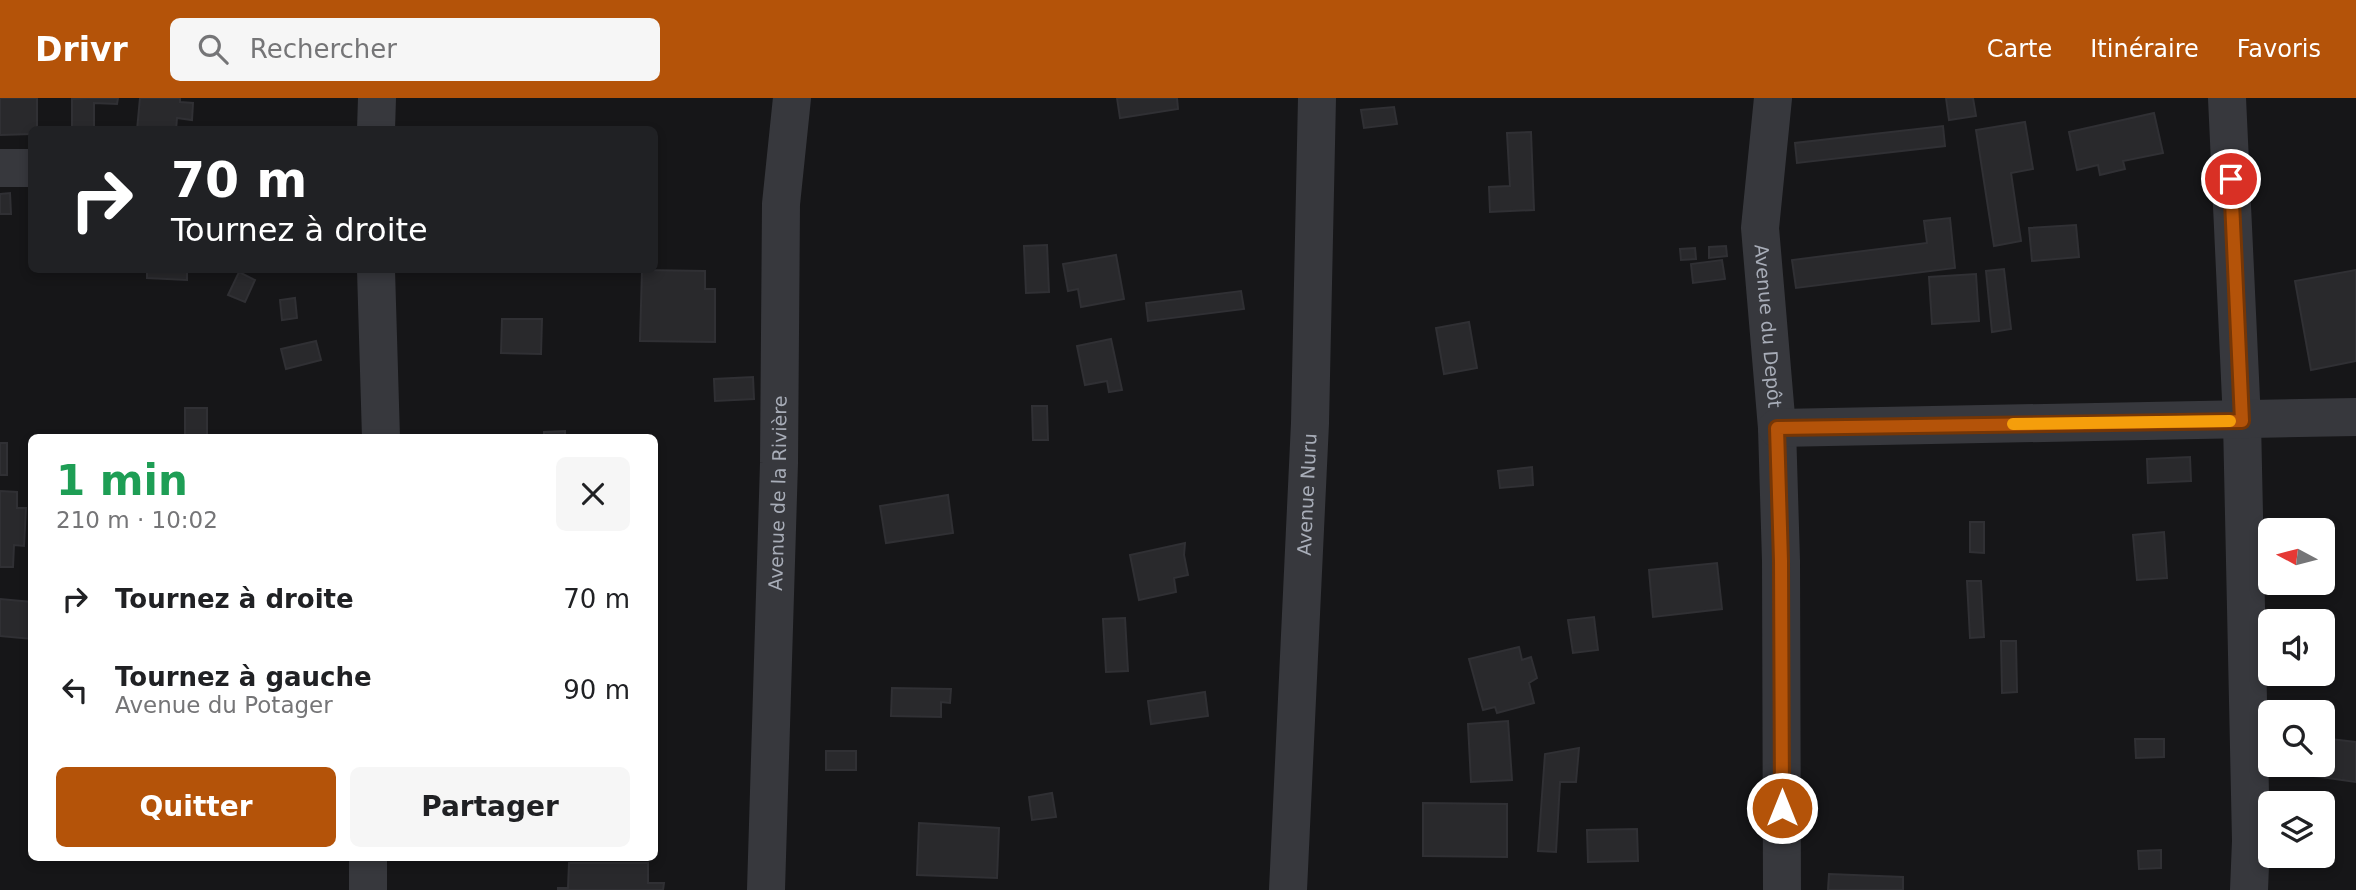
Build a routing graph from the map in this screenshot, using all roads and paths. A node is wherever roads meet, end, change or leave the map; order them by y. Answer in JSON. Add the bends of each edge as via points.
{"nodes":[{"id":1,"x":377,"y":98,"type":"edge"},
{"id":2,"x":792,"y":98,"type":"edge"},
{"id":3,"x":1317,"y":98,"type":"edge"},
{"id":4,"x":1773,"y":98,"type":"edge"},
{"id":5,"x":2227,"y":98,"type":"edge"},
{"id":6,"x":376,"y":126,"type":"edge"},
{"id":7,"x":0,"y":168,"type":"edge"},
{"id":8,"x":28,"y":168,"type":"edge"},
{"id":9,"x":376,"y":273,"type":"edge"},
{"id":10,"x":2356,"y":417,"type":"edge"},
{"id":11,"x":2242,"y":421,"type":"junction"},
{"id":12,"x":1777,"y":428,"type":"junction"},
{"id":13,"x":382,"y":434,"type":"edge"},
{"id":14,"x":368,"y":861,"type":"edge"},
{"id":15,"x":368,"y":890,"type":"edge"},
{"id":16,"x":766,"y":890,"type":"edge"},
{"id":17,"x":1288,"y":890,"type":"edge"},
{"id":18,"x":1782,"y":890,"type":"edge"},
{"id":19,"x":2249,"y":890,"type":"edge"}],
"edges":[{"from":1,"to":6,"type":"street"},
{"from":2,"to":16,"type":"street","name":"Avenue de la Rivière","via":[[780,204],[779,463]]},
{"from":3,"to":17,"type":"street","name":"Avenue Nuru","via":[[1310,423]]},
{"from":4,"to":12,"type":"street","name":"Avenue du Depôt","via":[[1760,228]]},
{"from":5,"to":11,"type":"street"},
{"from":7,"to":8,"type":"street"},
{"from":9,"to":13,"type":"street"},
{"from":10,"to":11,"type":"street"},
{"from":11,"to":12,"type":"street"},
{"from":11,"to":19,"type":"street"},
{"from":12,"to":18,"type":"street","name":"Avenue du Depôt"},
{"from":14,"to":15,"type":"street"}]}
